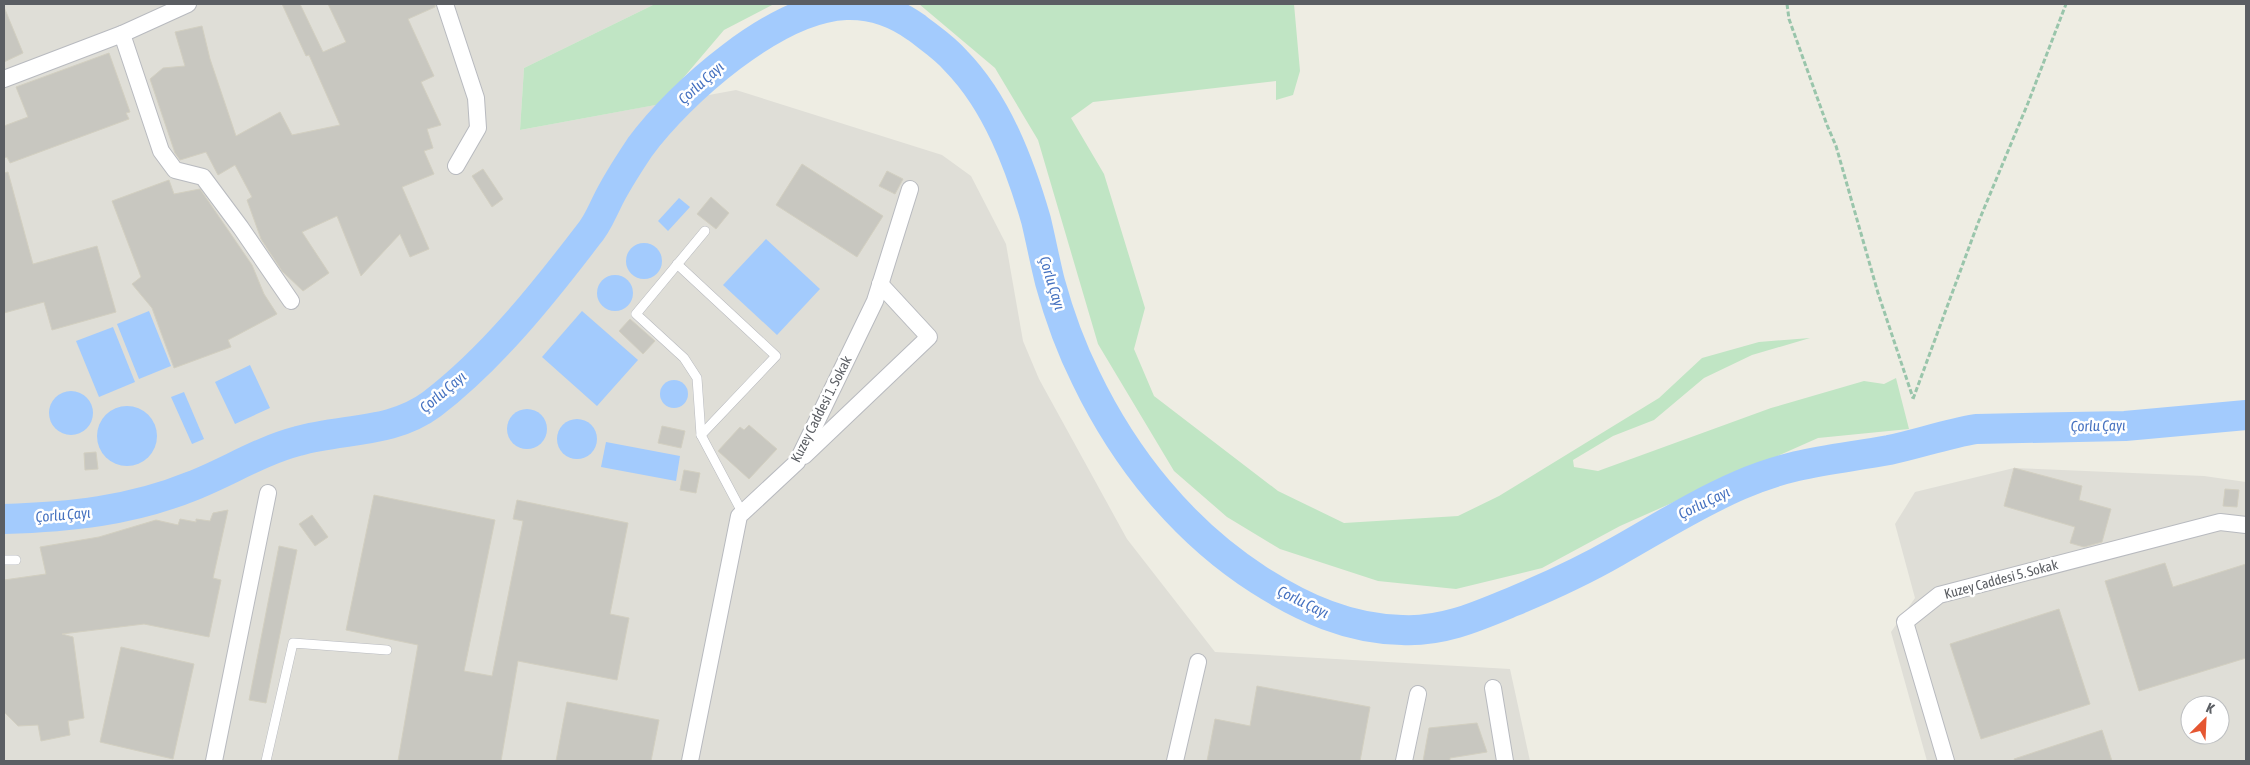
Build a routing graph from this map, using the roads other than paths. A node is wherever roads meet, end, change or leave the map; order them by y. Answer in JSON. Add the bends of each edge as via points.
{"nodes":[{"id":1,"x":188,"y":4,"type":"edge"},
{"id":2,"x":446,"y":4,"type":"edge"},
{"id":3,"x":122,"y":34,"type":"junction"},
{"id":4,"x":4,"y":79,"type":"edge"},
{"id":5,"x":456,"y":166,"type":"dead end"},
{"id":6,"x":910,"y":189,"type":"dead end"},
{"id":7,"x":705,"y":231,"type":"dead end"},
{"id":8,"x":677,"y":264,"type":"junction"},
{"id":9,"x":880,"y":284,"type":"junction"},
{"id":10,"x":291,"y":301,"type":"dead end"},
{"id":11,"x":701,"y":435,"type":"junction"},
{"id":12,"x":797,"y":462,"type":"junction"},
{"id":13,"x":268,"y":493,"type":"dead end"},
{"id":14,"x":742,"y":512,"type":"junction"},
{"id":15,"x":2246,"y":524,"type":"edge"},
{"id":16,"x":4,"y":560,"type":"edge"},
{"id":17,"x":16,"y":560,"type":"dead end"},
{"id":18,"x":387,"y":650,"type":"dead end"},
{"id":19,"x":1198,"y":662,"type":"dead end"},
{"id":20,"x":1493,"y":688,"type":"dead end"},
{"id":21,"x":1418,"y":694,"type":"dead end"},
{"id":22,"x":214,"y":761,"type":"edge"},
{"id":23,"x":266,"y":761,"type":"edge"},
{"id":24,"x":690,"y":761,"type":"edge"},
{"id":25,"x":1175,"y":761,"type":"edge"},
{"id":26,"x":1404,"y":761,"type":"edge"},
{"id":27,"x":1505,"y":761,"type":"edge"},
{"id":28,"x":1946,"y":761,"type":"edge"}],
"edges":[{"from":1,"to":3,"type":"street"},
{"from":2,"to":5,"type":"street","via":[[476,98],[478,128]]},
{"from":3,"to":4,"type":"street"},
{"from":3,"to":10,"type":"street","via":[[161,151],[175,170],[203,177]]},
{"from":6,"to":9,"type":"street","name":"Kuzey Caddesi 1. Sokak"},
{"from":7,"to":8,"type":"lane"},
{"from":8,"to":11,"type":"lane","via":[[636,314],[684,358],[697,378]]},
{"from":8,"to":11,"type":"lane","via":[[776,356]]},
{"from":9,"to":12,"type":"street","name":"Kuzey Caddesi 1. Sokak"},
{"from":9,"to":12,"type":"street","via":[[929,337]]},
{"from":11,"to":14,"type":"lane"},
{"from":12,"to":14,"type":"street","name":"Kuzey Caddesi 1. Sokak"},
{"from":13,"to":22,"type":"street"},
{"from":14,"to":24,"type":"street"},
{"from":15,"to":28,"type":"street","name":"Kuzey Caddesi 5. Sokak","via":[[2220,522],[1939,595],[1912,616],[1906,622]]},
{"from":16,"to":17,"type":"lane"},
{"from":18,"to":23,"type":"lane","via":[[293,643]]},
{"from":19,"to":25,"type":"street"},
{"from":20,"to":27,"type":"street"},
{"from":21,"to":26,"type":"street"}]}
